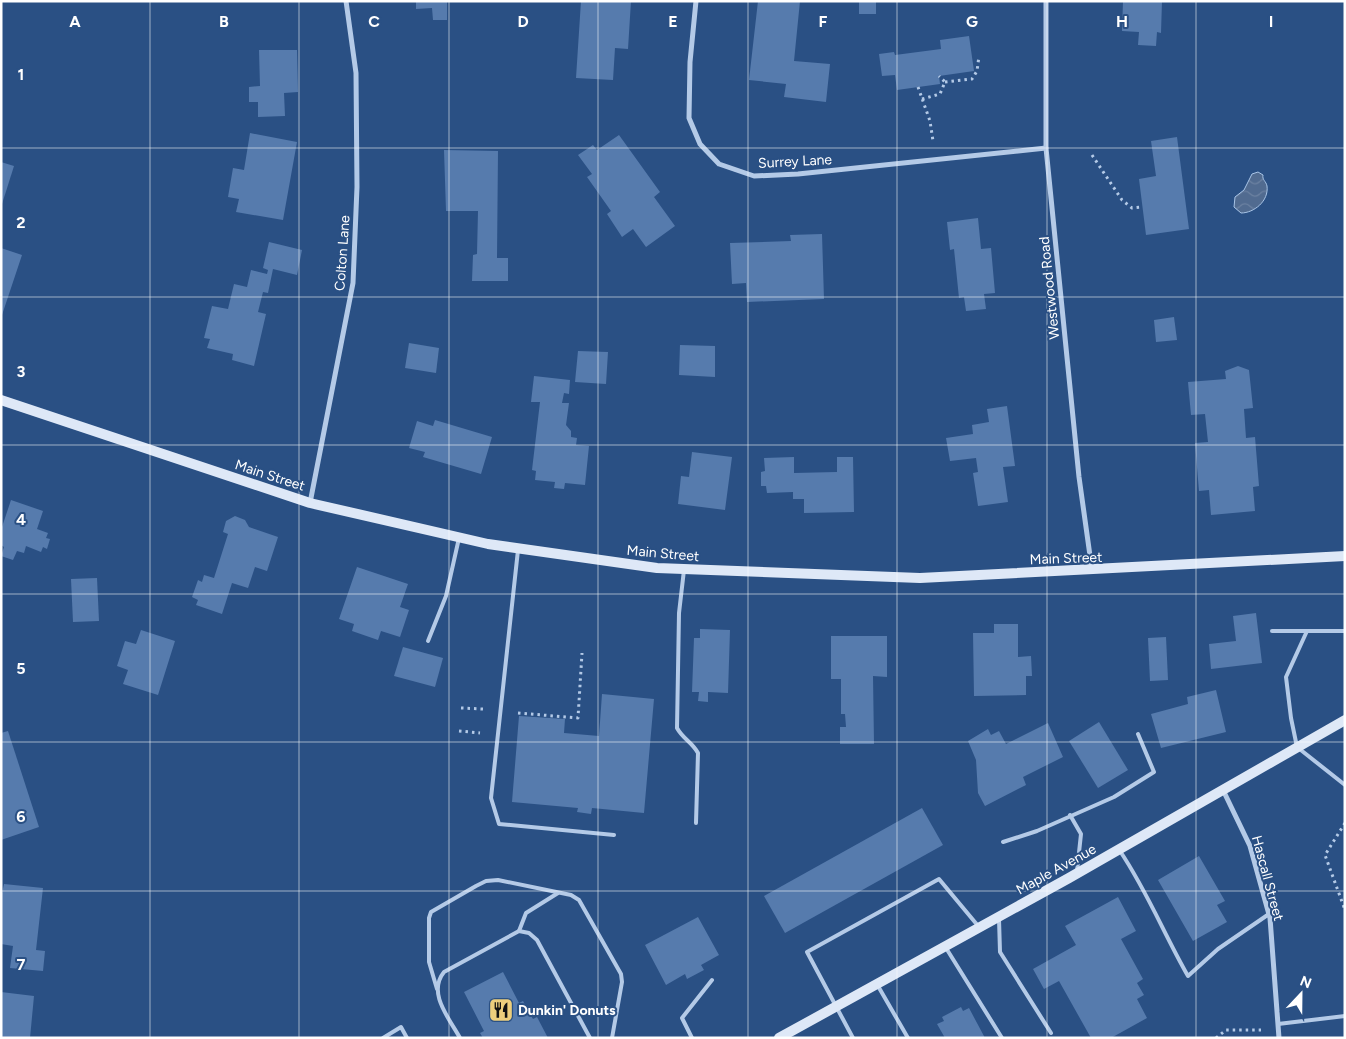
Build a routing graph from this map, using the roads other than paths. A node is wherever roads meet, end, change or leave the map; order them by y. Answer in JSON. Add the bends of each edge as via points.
{"nodes":[{"id":1,"x":346,"y":1,"type":"edge"},
{"id":2,"x":696,"y":1,"type":"edge"},
{"id":3,"x":1046,"y":1,"type":"edge"},
{"id":4,"x":1046,"y":148,"type":"junction"},
{"id":5,"x":1,"y":400,"type":"edge"},
{"id":6,"x":310,"y":503,"type":"junction"},
{"id":7,"x":459,"y":538,"type":"junction"},
{"id":8,"x":519,"y":547,"type":"junction"},
{"id":9,"x":1345,"y":556,"type":"edge"},
{"id":10,"x":684,"y":570,"type":"junction"},
{"id":11,"x":1092,"y":571,"type":"junction"},
{"id":12,"x":1272,"y":631,"type":"dead end"},
{"id":13,"x":1307,"y":631,"type":"junction"},
{"id":14,"x":1345,"y":632,"type":"edge"},
{"id":15,"x":428,"y":641,"type":"dead end"},
{"id":16,"x":1345,"y":720,"type":"edge"},
{"id":17,"x":1138,"y":734,"type":"dead end"},
{"id":18,"x":1297,"y":747,"type":"junction"},
{"id":19,"x":1345,"y":785,"type":"edge"},
{"id":20,"x":1223,"y":789,"type":"junction"},
{"id":21,"x":1070,"y":815,"type":"junction"},
{"id":22,"x":696,"y":823,"type":"dead end"},
{"id":23,"x":614,"y":835,"type":"dead end"},
{"id":24,"x":1003,"y":842,"type":"dead end"},
{"id":25,"x":1119,"y":849,"type":"junction"},
{"id":26,"x":1077,"y":873,"type":"junction"},
{"id":27,"x":558,"y":893,"type":"junction"},
{"id":28,"x":1269,"y":914,"type":"junction"},
{"id":29,"x":999,"y":916,"type":"junction"},
{"id":30,"x":979,"y":927,"type":"junction"},
{"id":31,"x":519,"y":931,"type":"junction"},
{"id":32,"x":945,"y":946,"type":"junction"},
{"id":33,"x":712,"y":980,"type":"dead end"},
{"id":34,"x":877,"y":984,"type":"junction"},
{"id":35,"x":437,"y":988,"type":"junction"},
{"id":36,"x":835,"y":1007,"type":"junction"},
{"id":37,"x":1345,"y":1016,"type":"edge"},
{"id":38,"x":1279,"y":1027,"type":"junction"},
{"id":39,"x":1051,"y":1033,"type":"dead end"},
{"id":40,"x":383,"y":1038,"type":"edge"},
{"id":41,"x":407,"y":1038,"type":"edge"},
{"id":42,"x":460,"y":1038,"type":"edge"},
{"id":43,"x":590,"y":1038,"type":"edge"},
{"id":44,"x":612,"y":1038,"type":"edge"},
{"id":45,"x":692,"y":1038,"type":"edge"},
{"id":46,"x":779,"y":1038,"type":"edge"},
{"id":47,"x":853,"y":1038,"type":"edge"},
{"id":48,"x":908,"y":1038,"type":"edge"},
{"id":49,"x":1002,"y":1038,"type":"edge"},
{"id":50,"x":1280,"y":1038,"type":"edge"}],
"edges":[{"from":1,"to":6,"type":"street","name":"Colton Lane","via":[[356,73],[354,282]]},
{"from":2,"to":4,"type":"street","name":"Surrey Lane","via":[[689,118],[700,144],[719,164],[754,176],[802,174]]},
{"from":3,"to":4,"type":"street","name":"Westwood Road"},
{"from":4,"to":11,"type":"street","name":"Westwood Road","via":[[1078,468]]},
{"from":5,"to":6,"type":"main road","name":"Main Street"},
{"from":6,"to":7,"type":"main road","name":"Main Street"},
{"from":7,"to":8,"type":"main road","name":"Main Street"},
{"from":7,"to":15,"type":"lane","via":[[446,596]]},
{"from":8,"to":10,"type":"main road","name":"Main Street"},
{"from":8,"to":23,"type":"lane","via":[[490,798],[499,824]]},
{"from":9,"to":11,"type":"main road","name":"Main Street"},
{"from":10,"to":11,"type":"main road","name":"Main Street","via":[[882,579]]},
{"from":10,"to":22,"type":"lane","via":[[679,613],[677,728],[682,738],[693,743],[698,753]]},
{"from":12,"to":13,"type":"lane"},
{"from":13,"to":14,"type":"lane"},
{"from":13,"to":18,"type":"lane","via":[[1286,678]]},
{"from":16,"to":18,"type":"main road","name":"Maple Avenue"},
{"from":17,"to":21,"type":"lane","via":[[1154,772],[1114,797]]},
{"from":18,"to":19,"type":"lane"},
{"from":18,"to":20,"type":"main road","name":"Maple Avenue"},
{"from":20,"to":25,"type":"main road","name":"Maple Avenue"},
{"from":20,"to":28,"type":"street","name":"Hascall Street","via":[[1250,846]]},
{"from":21,"to":24,"type":"lane","via":[[1037,831]]},
{"from":21,"to":26,"type":"lane","via":[[1081,834]]},
{"from":25,"to":26,"type":"main road","name":"Maple Avenue"},
{"from":25,"to":28,"type":"lane","via":[[1141,883],[1188,976],[1218,948]]},
{"from":26,"to":29,"type":"main road","name":"Maple Avenue"},
{"from":27,"to":31,"type":"lane","via":[[526,913]]},
{"from":27,"to":35,"type":"lane","via":[[498,880],[486,881],[431,912],[429,962]]},
{"from":27,"to":44,"type":"lane","via":[[571,895],[585,907],[621,974]]},
{"from":28,"to":38,"type":"street","name":"Hascall Street"},
{"from":29,"to":30,"type":"main road","name":"Maple Avenue"},
{"from":29,"to":39,"type":"lane","via":[[1000,952]]},
{"from":30,"to":32,"type":"main road","name":"Maple Avenue"},
{"from":30,"to":36,"type":"lane","via":[[939,879],[807,952]]},
{"from":31,"to":35,"type":"lane","via":[[444,972],[438,979]]},
{"from":31,"to":43,"type":"lane","via":[[529,932],[537,940]]},
{"from":32,"to":34,"type":"main road","name":"Maple Avenue"},
{"from":32,"to":49,"type":"lane"},
{"from":33,"to":45,"type":"lane","via":[[682,1018]]},
{"from":34,"to":36,"type":"main road","name":"Maple Avenue"},
{"from":34,"to":48,"type":"lane"},
{"from":35,"to":42,"type":"lane","via":[[439,999]]},
{"from":36,"to":46,"type":"main road","name":"Maple Avenue"},
{"from":36,"to":47,"type":"lane"},
{"from":37,"to":38,"type":"lane"},
{"from":38,"to":50,"type":"street","name":"Hascall Street"},
{"from":40,"to":41,"type":"lane","via":[[401,1027]]}]}
